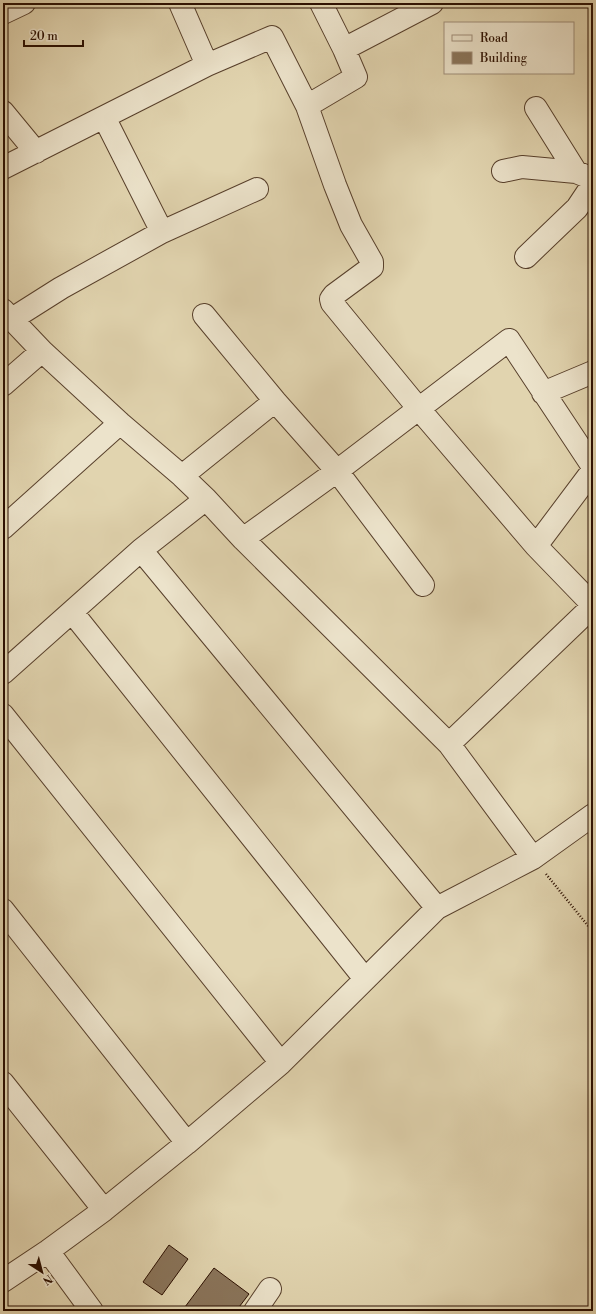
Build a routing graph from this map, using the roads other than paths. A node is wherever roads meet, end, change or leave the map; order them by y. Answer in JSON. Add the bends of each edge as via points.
{"nodes":[{"id":1,"x":24,"y":3,"type":"edge"},
{"id":2,"x":180,"y":3,"type":"edge"},
{"id":3,"x":321,"y":3,"type":"edge"},
{"id":4,"x":432,"y":3,"type":"edge"},
{"id":5,"x":3,"y":13,"type":"edge"},
{"id":6,"x":344,"y":49,"type":"junction"},
{"id":7,"x":207,"y":65,"type":"junction"},
{"id":8,"x":307,"y":106,"type":"junction"},
{"id":9,"x":536,"y":108,"type":"dead end"},
{"id":10,"x":3,"y":112,"type":"edge"},
{"id":11,"x":104,"y":117,"type":"junction"},
{"id":12,"x":36,"y":152,"type":"junction"},
{"id":13,"x":3,"y":168,"type":"edge"},
{"id":14,"x":503,"y":171,"type":"dead end"},
{"id":15,"x":587,"y":178,"type":"edge"},
{"id":16,"x":257,"y":189,"type":"dead end"},
{"id":17,"x":162,"y":232,"type":"junction"},
{"id":18,"x":526,"y":258,"type":"dead end"},
{"id":19,"x":7,"y":315,"type":"edge"},
{"id":20,"x":204,"y":316,"type":"dead end"},
{"id":21,"x":42,"y":351,"type":"junction"},
{"id":22,"x":593,"y":372,"type":"edge"},
{"id":23,"x":3,"y":385,"type":"edge"},
{"id":24,"x":543,"y":393,"type":"junction"},
{"id":25,"x":275,"y":401,"type":"junction"},
{"id":26,"x":419,"y":409,"type":"junction"},
{"id":27,"x":120,"y":423,"type":"junction"},
{"id":28,"x":593,"y":467,"type":"edge"},
{"id":29,"x":593,"y":470,"type":"edge"},
{"id":30,"x":338,"y":471,"type":"junction"},
{"id":31,"x":182,"y":476,"type":"junction"},
{"id":32,"x":206,"y":499,"type":"junction"},
{"id":33,"x":3,"y":528,"type":"edge"},
{"id":34,"x":243,"y":539,"type":"junction"},
{"id":35,"x":536,"y":546,"type":"junction"},
{"id":36,"x":141,"y":550,"type":"junction"},
{"id":37,"x":423,"y":585,"type":"dead end"},
{"id":38,"x":593,"y":605,"type":"edge"},
{"id":39,"x":72,"y":612,"type":"junction"},
{"id":40,"x":3,"y":673,"type":"edge"},
{"id":41,"x":3,"y":715,"type":"edge"},
{"id":42,"x":449,"y":744,"type":"junction"},
{"id":43,"x":593,"y":815,"type":"edge"},
{"id":44,"x":533,"y":858,"type":"junction"},
{"id":45,"x":438,"y":908,"type":"junction"},
{"id":46,"x":3,"y":910,"type":"edge"},
{"id":47,"x":365,"y":979,"type":"junction"},
{"id":48,"x":281,"y":1063,"type":"junction"},
{"id":49,"x":3,"y":1083,"type":"edge"},
{"id":50,"x":187,"y":1143,"type":"junction"},
{"id":51,"x":104,"y":1210,"type":"junction"},
{"id":52,"x":48,"y":1251,"type":"junction"},
{"id":53,"x":3,"y":1281,"type":"edge"},
{"id":54,"x":270,"y":1289,"type":"dead end"},
{"id":55,"x":92,"y":1311,"type":"edge"},
{"id":56,"x":255,"y":1311,"type":"edge"}],
"edges":[{"from":1,"to":5,"type":"street"},
{"from":2,"to":7,"type":"street"},
{"from":3,"to":6,"type":"street"},
{"from":4,"to":6,"type":"street"},
{"from":6,"to":8,"type":"street","via":[[356,77]]},
{"from":7,"to":8,"type":"street","via":[[272,37]]},
{"from":7,"to":11,"type":"street"},
{"from":8,"to":26,"type":"street","via":[[351,225],[372,262],[372,267],[334,295],[332,303]]},
{"from":9,"to":15,"type":"street"},
{"from":10,"to":12,"type":"street"},
{"from":11,"to":12,"type":"street"},
{"from":11,"to":17,"type":"street"},
{"from":12,"to":13,"type":"street"},
{"from":14,"to":15,"type":"street","via":[[522,168]]},
{"from":15,"to":18,"type":"street","via":[[577,208]]},
{"from":16,"to":17,"type":"street"},
{"from":17,"to":19,"type":"street"},
{"from":19,"to":21,"type":"street"},
{"from":20,"to":25,"type":"street"},
{"from":21,"to":23,"type":"street"},
{"from":21,"to":27,"type":"street"},
{"from":22,"to":24,"type":"street"},
{"from":24,"to":26,"type":"street","via":[[509,340]]},
{"from":24,"to":28,"type":"street"},
{"from":25,"to":30,"type":"street"},
{"from":25,"to":31,"type":"street"},
{"from":26,"to":30,"type":"street"},
{"from":26,"to":35,"type":"street"},
{"from":27,"to":31,"type":"street"},
{"from":27,"to":33,"type":"street"},
{"from":29,"to":35,"type":"street"},
{"from":30,"to":34,"type":"street"},
{"from":30,"to":37,"type":"street"},
{"from":31,"to":32,"type":"street"},
{"from":32,"to":34,"type":"street"},
{"from":32,"to":36,"type":"street"},
{"from":34,"to":42,"type":"street"},
{"from":35,"to":38,"type":"street"},
{"from":36,"to":39,"type":"street"},
{"from":36,"to":45,"type":"street"},
{"from":38,"to":42,"type":"street"},
{"from":39,"to":40,"type":"street"},
{"from":39,"to":47,"type":"street"},
{"from":41,"to":48,"type":"street"},
{"from":42,"to":44,"type":"street"},
{"from":43,"to":44,"type":"street"},
{"from":44,"to":45,"type":"street"},
{"from":45,"to":47,"type":"street"},
{"from":46,"to":50,"type":"street"},
{"from":47,"to":48,"type":"street"},
{"from":48,"to":50,"type":"street"},
{"from":49,"to":51,"type":"street"},
{"from":50,"to":51,"type":"street"},
{"from":51,"to":52,"type":"street"},
{"from":52,"to":53,"type":"street"},
{"from":52,"to":55,"type":"street"},
{"from":54,"to":56,"type":"street"}]}
